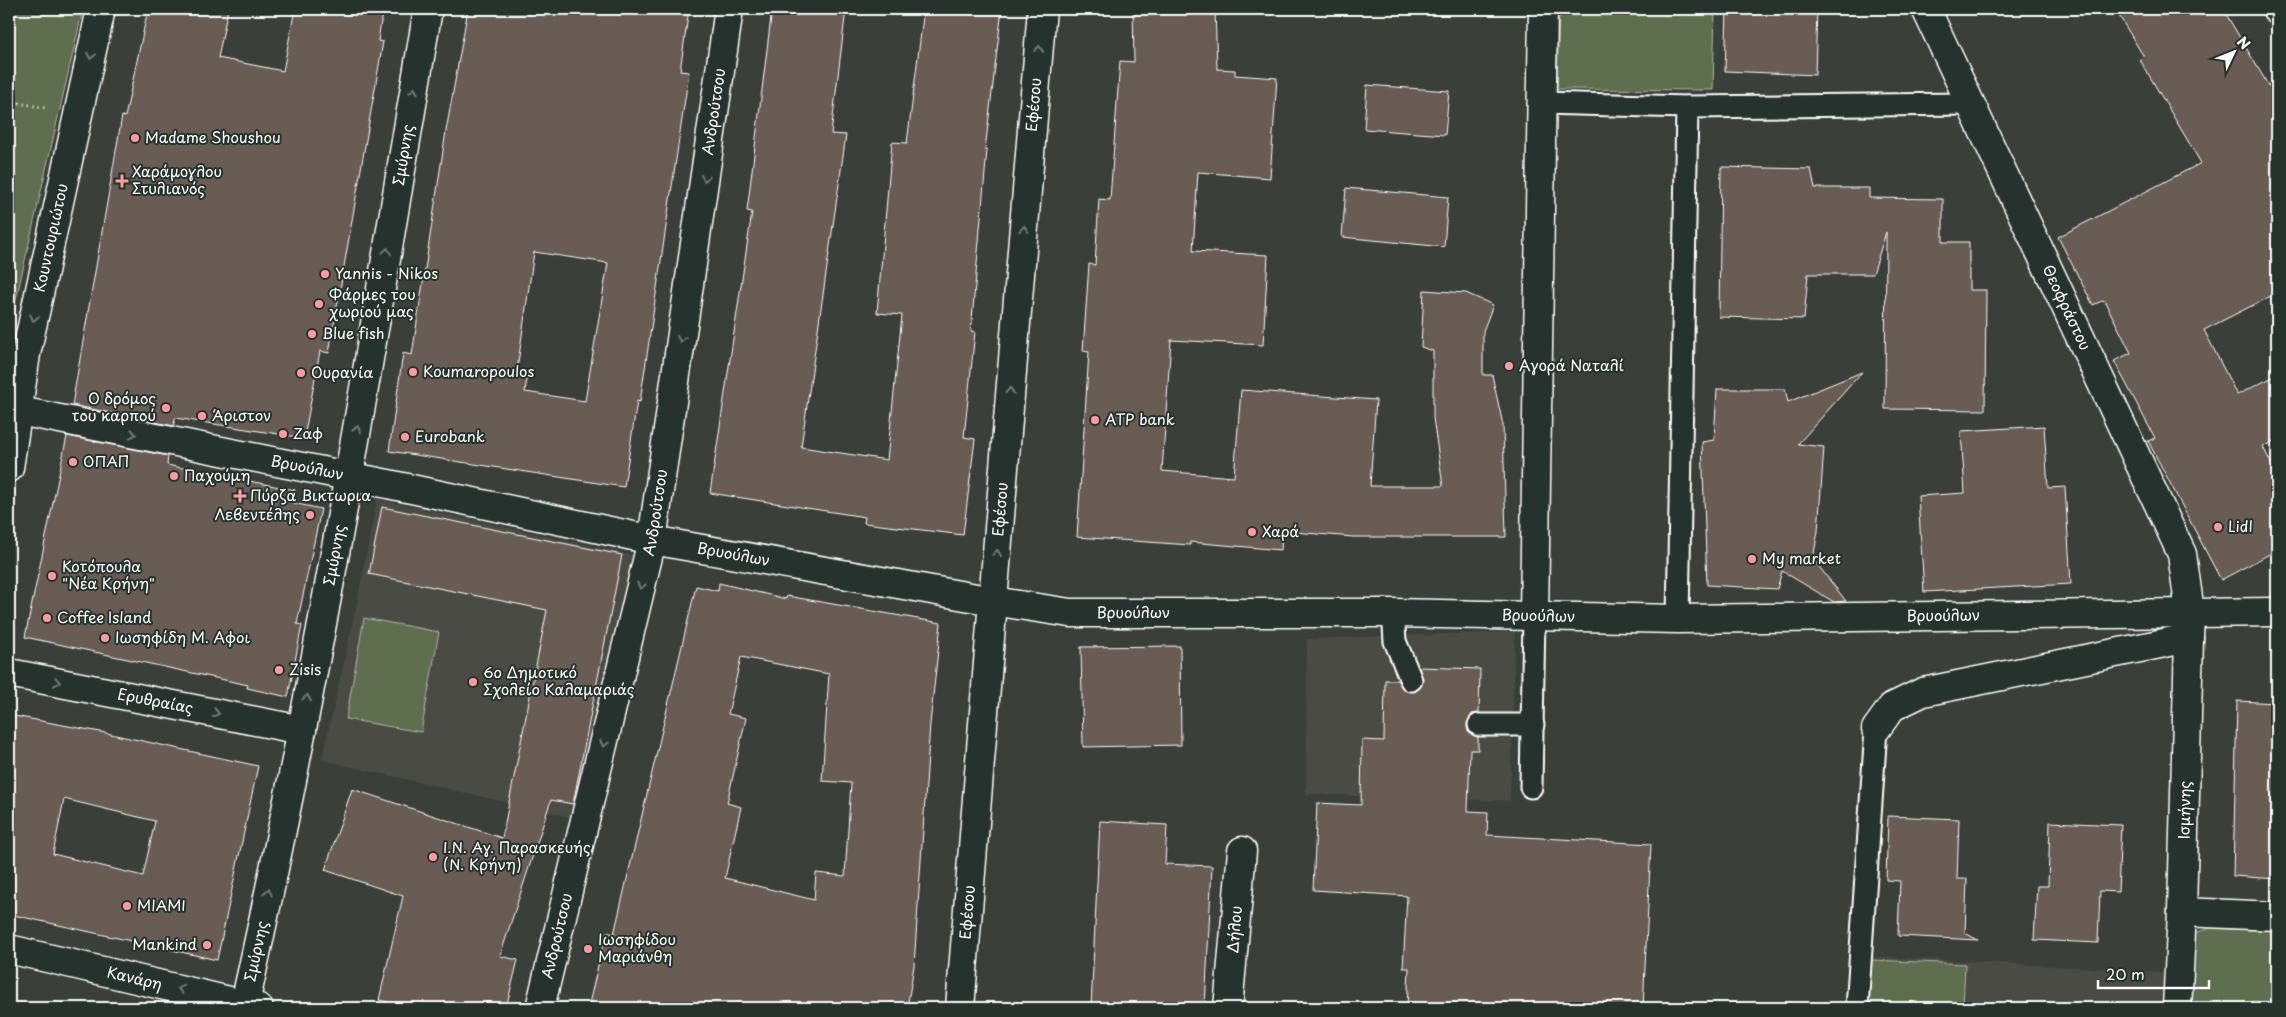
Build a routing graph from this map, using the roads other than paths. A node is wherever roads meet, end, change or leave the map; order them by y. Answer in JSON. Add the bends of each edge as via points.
{"nodes":[{"id":1,"x":101,"y":9,"type":"edge"},
{"id":2,"x":428,"y":9,"type":"edge"},
{"id":3,"x":729,"y":9,"type":"edge"},
{"id":4,"x":1042,"y":9,"type":"edge"},
{"id":5,"x":1543,"y":9,"type":"edge"},
{"id":6,"x":1926,"y":9,"type":"edge"},
{"id":7,"x":1542,"y":103,"type":"junction"},
{"id":8,"x":1969,"y":104,"type":"junction"},
{"id":9,"x":1688,"y":107,"type":"junction"},
{"id":10,"x":12,"y":410,"type":"edge"},
{"id":11,"x":9,"y":468,"type":"edge"},
{"id":12,"x":348,"y":477,"type":"junction"},
{"id":13,"x":652,"y":540,"type":"junction"},
{"id":14,"x":993,"y":601,"type":"junction"},
{"id":15,"x":2277,"y":612,"type":"edge"},
{"id":16,"x":1393,"y":613,"type":"junction"},
{"id":17,"x":1534,"y":616,"type":"junction"},
{"id":18,"x":1678,"y":619,"type":"junction"},
{"id":19,"x":2189,"y":625,"type":"junction"},
{"id":20,"x":9,"y":673,"type":"edge"},
{"id":21,"x":1411,"y":680,"type":"dead end"},
{"id":22,"x":1479,"y":724,"type":"dead end"},
{"id":23,"x":1533,"y":725,"type":"junction"},
{"id":24,"x":1876,"y":729,"type":"joint"},
{"id":25,"x":302,"y":730,"type":"junction"},
{"id":26,"x":1531,"y":787,"type":"dead end"},
{"id":27,"x":1242,"y":851,"type":"dead end"},
{"id":28,"x":2182,"y":912,"type":"junction"},
{"id":29,"x":2277,"y":916,"type":"edge"},
{"id":30,"x":9,"y":948,"type":"edge"},
{"id":31,"x":250,"y":1007,"type":"edge"},
{"id":32,"x":540,"y":1008,"type":"edge"},
{"id":33,"x":960,"y":1008,"type":"edge"},
{"id":34,"x":1228,"y":1008,"type":"edge"},
{"id":35,"x":1857,"y":1008,"type":"edge"},
{"id":36,"x":2177,"y":1008,"type":"edge"}],
"edges":[{"from":1,"to":10,"type":"street","name":"Κουντουριώτου","one_way":true},
{"from":12,"to":2,"type":"street","name":"Σμύρνης","one_way":true},
{"from":3,"to":13,"type":"street","name":"Ανδρούτσου","one_way":true},
{"from":14,"to":4,"type":"street","name":"Εφέσου","one_way":true},
{"from":5,"to":7,"type":"street"},
{"from":6,"to":8,"type":"street","name":"Θεοφράστου"},
{"from":7,"to":9,"type":"lane"},
{"from":7,"to":17,"type":"street"},
{"from":8,"to":9,"type":"lane"},
{"from":8,"to":19,"type":"street","name":"Θεοφράστου","via":[[2182,554]]},
{"from":9,"to":18,"type":"lane"},
{"from":10,"to":11,"type":"street","name":"Κουντουριώτου"},
{"from":10,"to":12,"type":"street","name":"Βρυούλων","one_way":true},
{"from":12,"to":13,"type":"street","name":"Βρυούλων"},
{"from":25,"to":12,"type":"street","name":"Σμύρνης","one_way":true},
{"from":13,"to":14,"type":"street","name":"Βρυούλων"},
{"from":13,"to":32,"type":"street","name":"Ανδρούτσου","one_way":true},
{"from":14,"to":16,"type":"street","name":"Βρυούλων","via":[[1070,613]]},
{"from":14,"to":33,"type":"street","name":"Εφέσου"},
{"from":15,"to":19,"type":"street","name":"Βρυούλων"},
{"from":16,"to":17,"type":"street","name":"Βρυούλων"},
{"from":16,"to":21,"type":"lane","via":[[1395,641]]},
{"from":17,"to":18,"type":"street","name":"Βρυούλων"},
{"from":17,"to":23,"type":"lane"},
{"from":18,"to":19,"type":"street","name":"Βρυούλων"},
{"from":19,"to":24,"type":"street","via":[[1922,692],[1892,707]]},
{"from":19,"to":28,"type":"street","name":"Ισμήνης"},
{"from":20,"to":25,"type":"street","name":"Ερυθραίας","one_way":true},
{"from":22,"to":23,"type":"lane"},
{"from":23,"to":26,"type":"lane"},
{"from":24,"to":35,"type":"lane"},
{"from":31,"to":25,"type":"street","name":"Σμύρνης","one_way":true},
{"from":27,"to":34,"type":"street","name":"Δήλου"},
{"from":28,"to":29,"type":"street"},
{"from":28,"to":36,"type":"street","name":"Ισμήνης"},
{"from":31,"to":30,"type":"street","name":"Κανάρη","one_way":true}]}
